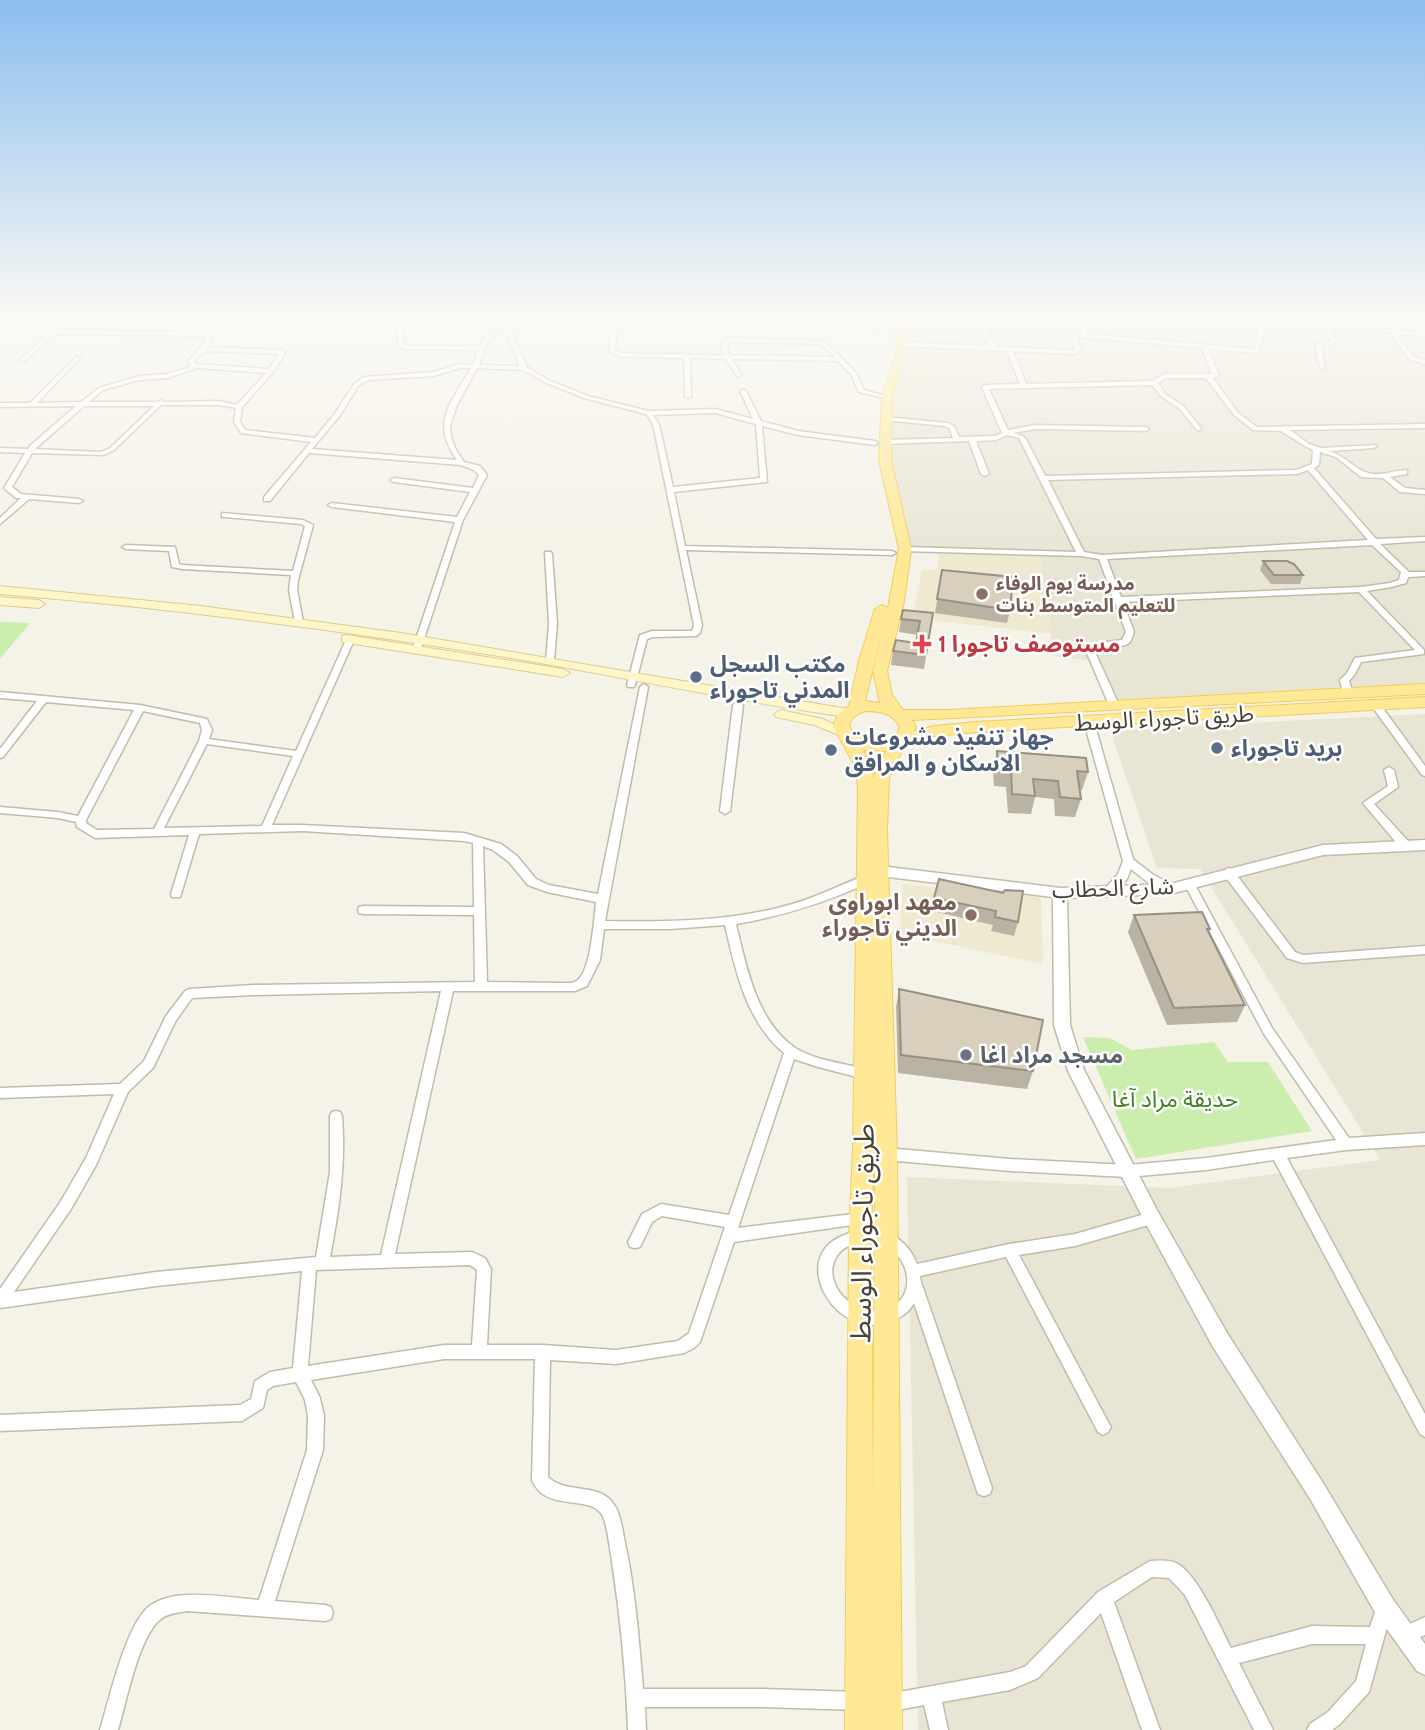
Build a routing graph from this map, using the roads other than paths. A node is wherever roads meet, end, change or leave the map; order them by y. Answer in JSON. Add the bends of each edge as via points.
{"nodes":[{"id":1,"x":40,"y":396,"type":"edge"},
{"id":2,"x":95,"y":396,"type":"edge"},
{"id":3,"x":249,"y":396,"type":"edge"},
{"id":4,"x":349,"y":396,"type":"edge"},
{"id":5,"x":458,"y":396,"type":"edge"},
{"id":6,"x":583,"y":396,"type":"edge"},
{"id":7,"x":745,"y":396,"type":"edge"},
{"id":8,"x":876,"y":396,"type":"edge"},
{"id":9,"x":989,"y":396,"type":"edge"},
{"id":10,"x":1164,"y":396,"type":"edge"},
{"id":11,"x":1223,"y":396,"type":"edge"},
{"id":12,"x":883,"y":398,"type":"junction"},
{"id":13,"x":161,"y":402,"type":"junction"},
{"id":14,"x":32,"y":404,"type":"junction"},
{"id":15,"x":83,"y":404,"type":"junction"},
{"id":16,"x":0,"y":405,"type":"edge"},
{"id":17,"x":239,"y":407,"type":"junction"},
{"id":18,"x":648,"y":413,"type":"junction"},
{"id":19,"x":885,"y":419,"type":"junction"},
{"id":20,"x":759,"y":424,"type":"junction"},
{"id":21,"x":1425,"y":426,"type":"edge"},
{"id":22,"x":1146,"y":429,"type":"dead end"},
{"id":23,"x":1199,"y":429,"type":"dead end"},
{"id":24,"x":1283,"y":429,"type":"junction"},
{"id":25,"x":1006,"y":433,"type":"junction"},
{"id":26,"x":972,"y":439,"type":"junction"},
{"id":27,"x":316,"y":440,"type":"junction"},
{"id":28,"x":957,"y":440,"type":"junction"},
{"id":29,"x":880,"y":442,"type":"junction"},
{"id":30,"x":1374,"y":446,"type":"dead end"},
{"id":31,"x":1317,"y":449,"type":"junction"},
{"id":32,"x":0,"y":450,"type":"edge"},
{"id":33,"x":307,"y":451,"type":"junction"},
{"id":34,"x":29,"y":452,"type":"junction"},
{"id":35,"x":462,"y":463,"type":"junction"},
{"id":36,"x":1310,"y":468,"type":"junction"},
{"id":37,"x":1404,"y":472,"type":"dead end"},
{"id":38,"x":985,"y":474,"type":"dead end"},
{"id":39,"x":1386,"y":477,"type":"junction"},
{"id":40,"x":1045,"y":478,"type":"junction"},
{"id":41,"x":394,"y":480,"type":"dead end"},
{"id":42,"x":4,"y":489,"type":"edge"},
{"id":43,"x":475,"y":490,"type":"junction"},
{"id":44,"x":669,"y":491,"type":"junction"},
{"id":45,"x":1424,"y":494,"type":"edge"},
{"id":46,"x":27,"y":497,"type":"junction"},
{"id":47,"x":267,"y":499,"type":"dead end"},
{"id":48,"x":79,"y":501,"type":"dead end"},
{"id":49,"x":332,"y":505,"type":"dead end"},
{"id":50,"x":225,"y":515,"type":"dead end"},
{"id":51,"x":459,"y":520,"type":"junction"},
{"id":52,"x":0,"y":522,"type":"edge"},
{"id":53,"x":1425,"y":539,"type":"edge"},
{"id":54,"x":1375,"y":543,"type":"junction"},
{"id":55,"x":126,"y":547,"type":"dead end"},
{"id":56,"x":683,"y":548,"type":"junction"},
{"id":57,"x":899,"y":551,"type":"junction"},
{"id":58,"x":548,"y":554,"type":"dead end"},
{"id":59,"x":1081,"y":554,"type":"junction"},
{"id":60,"x":1102,"y":557,"type":"junction"},
{"id":61,"x":294,"y":573,"type":"junction"},
{"id":62,"x":1425,"y":574,"type":"edge"},
{"id":63,"x":1406,"y":575,"type":"junction"},
{"id":64,"x":1361,"y":589,"type":"junction"},
{"id":65,"x":0,"y":590,"type":"edge"},
{"id":66,"x":1120,"y":600,"type":"junction"},
{"id":67,"x":0,"y":601,"type":"edge"},
{"id":68,"x":299,"y":622,"type":"junction"},
{"id":69,"x":882,"y":632,"type":"junction"},
{"id":70,"x":350,"y":640,"type":"junction"},
{"id":71,"x":420,"y":643,"type":"junction"},
{"id":72,"x":550,"y":660,"type":"junction"},
{"id":73,"x":636,"y":682,"type":"junction"},
{"id":74,"x":1425,"y":689,"type":"edge"},
{"id":75,"x":1348,"y":693,"type":"junction"},
{"id":76,"x":0,"y":695,"type":"edge"},
{"id":77,"x":43,"y":700,"type":"junction"},
{"id":78,"x":1425,"y":702,"type":"edge"},
{"id":79,"x":737,"y":705,"type":"junction"},
{"id":80,"x":1114,"y":705,"type":"junction"},
{"id":81,"x":1376,"y":705,"type":"junction"},
{"id":82,"x":140,"y":708,"type":"junction"},
{"id":83,"x":852,"y":710,"type":"junction"},
{"id":84,"x":896,"y":712,"type":"junction"},
{"id":85,"x":1089,"y":722,"type":"junction"},
{"id":86,"x":847,"y":737,"type":"junction"},
{"id":87,"x":204,"y":741,"type":"junction"},
{"id":88,"x":901,"y":741,"type":"junction"},
{"id":89,"x":298,"y":754,"type":"junction"},
{"id":90,"x":0,"y":755,"type":"edge"},
{"id":91,"x":1420,"y":758,"type":"edge"},
{"id":92,"x":1389,"y":770,"type":"dead end"},
{"id":93,"x":1425,"y":773,"type":"edge"},
{"id":94,"x":0,"y":810,"type":"edge"},
{"id":95,"x":725,"y":811,"type":"dead end"},
{"id":96,"x":81,"y":820,"type":"junction"},
{"id":97,"x":266,"y":828,"type":"junction"},
{"id":98,"x":195,"y":831,"type":"junction"},
{"id":99,"x":157,"y":833,"type":"junction"},
{"id":100,"x":478,"y":840,"type":"junction"},
{"id":101,"x":1404,"y":844,"type":"junction"},
{"id":102,"x":1425,"y":845,"type":"edge"},
{"id":103,"x":1128,"y":861,"type":"junction"},
{"id":104,"x":1228,"y":872,"type":"junction"},
{"id":105,"x":872,"y":875,"type":"junction"},
{"id":106,"x":1190,"y":885,"type":"junction"},
{"id":107,"x":1170,"y":889,"type":"junction"},
{"id":108,"x":1108,"y":891,"type":"junction"},
{"id":109,"x":1060,"y":893,"type":"junction"},
{"id":110,"x":176,"y":894,"type":"dead end"},
{"id":111,"x":603,"y":899,"type":"junction"},
{"id":112,"x":363,"y":910,"type":"dead end"},
{"id":113,"x":479,"y":912,"type":"junction"},
{"id":114,"x":730,"y":923,"type":"junction"},
{"id":115,"x":600,"y":925,"type":"junction"},
{"id":116,"x":1425,"y":950,"type":"edge"},
{"id":117,"x":448,"y":986,"type":"junction"},
{"id":118,"x":481,"y":986,"type":"junction"},
{"id":119,"x":791,"y":1051,"type":"junction"},
{"id":120,"x":865,"y":1074,"type":"junction"},
{"id":121,"x":123,"y":1089,"type":"junction"},
{"id":122,"x":0,"y":1093,"type":"edge"},
{"id":123,"x":336,"y":1116,"type":"dead end"},
{"id":124,"x":1425,"y":1139,"type":"edge"},
{"id":125,"x":1346,"y":1144,"type":"junction"},
{"id":126,"x":1277,"y":1153,"type":"junction"},
{"id":127,"x":886,"y":1154,"type":"junction"},
{"id":128,"x":1128,"y":1171,"type":"junction"},
{"id":129,"x":1152,"y":1218,"type":"junction"},
{"id":130,"x":860,"y":1227,"type":"junction"},
{"id":131,"x":731,"y":1229,"type":"junction"},
{"id":132,"x":886,"y":1238,"type":"junction"},
{"id":133,"x":635,"y":1242,"type":"dead end"},
{"id":134,"x":1009,"y":1250,"type":"junction"},
{"id":135,"x":387,"y":1261,"type":"junction"},
{"id":136,"x":316,"y":1264,"type":"junction"},
{"id":137,"x":914,"y":1278,"type":"junction"},
{"id":138,"x":0,"y":1301,"type":"edge"},
{"id":139,"x":860,"y":1317,"type":"junction"},
{"id":140,"x":886,"y":1319,"type":"junction"},
{"id":141,"x":479,"y":1351,"type":"junction"},
{"id":142,"x":543,"y":1352,"type":"junction"},
{"id":143,"x":300,"y":1375,"type":"junction"},
{"id":144,"x":0,"y":1423,"type":"edge"},
{"id":145,"x":1103,"y":1427,"type":"dead end"},
{"id":146,"x":1425,"y":1429,"type":"edge"},
{"id":147,"x":984,"y":1488,"type":"dead end"},
{"id":148,"x":1104,"y":1598,"type":"junction"},
{"id":149,"x":1384,"y":1606,"type":"junction"},
{"id":150,"x":264,"y":1609,"type":"junction"},
{"id":151,"x":325,"y":1613,"type":"dead end"},
{"id":152,"x":1425,"y":1626,"type":"edge"},
{"id":153,"x":1405,"y":1635,"type":"junction"},
{"id":154,"x":1376,"y":1636,"type":"junction"},
{"id":155,"x":1227,"y":1658,"type":"junction"},
{"id":156,"x":1425,"y":1663,"type":"edge"},
{"id":157,"x":931,"y":1695,"type":"junction"},
{"id":158,"x":635,"y":1698,"type":"junction"},
{"id":159,"x":860,"y":1701,"type":"junction"},
{"id":160,"x":886,"y":1704,"type":"junction"},
{"id":161,"x":109,"y":1730,"type":"edge"},
{"id":162,"x":637,"y":1730,"type":"edge"},
{"id":163,"x":860,"y":1730,"type":"edge"},
{"id":164,"x":887,"y":1730,"type":"edge"},
{"id":165,"x":939,"y":1730,"type":"edge"},
{"id":166,"x":1151,"y":1730,"type":"edge"},
{"id":167,"x":1264,"y":1730,"type":"edge"},
{"id":168,"x":1316,"y":1730,"type":"edge"}],
"edges":[{"from":1,"to":14,"type":"street"},
{"from":2,"to":15,"type":"street"},
{"from":3,"to":17,"type":"street"},
{"from":4,"to":27,"type":"street"},
{"from":5,"to":35,"type":"street","via":[[451,407],[447,441]]},
{"from":6,"to":18,"type":"street"},
{"from":7,"to":20,"type":"street"},
{"from":8,"to":12,"type":"street"},
{"from":9,"to":25,"type":"street"},
{"from":10,"to":23,"type":"street","via":[[1181,407]]},
{"from":11,"to":24,"type":"street","via":[[1249,426]]},
{"from":12,"to":19,"type":"main road"},
{"from":12,"to":29,"type":"main road","via":[[875,416]]},
{"from":13,"to":15,"type":"street"},
{"from":13,"to":17,"type":"street"},
{"from":13,"to":34,"type":"street","via":[[102,454]]},
{"from":14,"to":15,"type":"street"},
{"from":14,"to":16,"type":"street"},
{"from":15,"to":34,"type":"street"},
{"from":17,"to":27,"type":"street","via":[[237,422],[243,432]]},
{"from":18,"to":20,"type":"street","via":[[715,411]]},
{"from":18,"to":44,"type":"street","via":[[656,424]]},
{"from":19,"to":28,"type":"street","via":[[946,424]]},
{"from":19,"to":29,"type":"main road"},
{"from":20,"to":29,"type":"street"},
{"from":20,"to":44,"type":"street","via":[[764,480]]},
{"from":21,"to":24,"type":"street"},
{"from":22,"to":25,"type":"street","via":[[1035,427]]},
{"from":24,"to":31,"type":"street"},
{"from":25,"to":26,"type":"street"},
{"from":25,"to":40,"type":"street","via":[[1023,439]]},
{"from":26,"to":28,"type":"street"},
{"from":26,"to":38,"type":"street"},
{"from":27,"to":33,"type":"street"},
{"from":28,"to":29,"type":"street"},
{"from":29,"to":57,"type":"main road"},
{"from":30,"to":31,"type":"street"},
{"from":31,"to":36,"type":"street","via":[[1317,462]]},
{"from":31,"to":39,"type":"street","via":[[1338,456],[1364,475]]},
{"from":32,"to":34,"type":"street"},
{"from":33,"to":35,"type":"street"},
{"from":33,"to":47,"type":"street"},
{"from":34,"to":42,"type":"street"},
{"from":35,"to":43,"type":"street","via":[[482,471]]},
{"from":36,"to":40,"type":"street","via":[[1285,473]]},
{"from":36,"to":54,"type":"street"},
{"from":37,"to":39,"type":"street"},
{"from":39,"to":45,"type":"street","via":[[1404,490]]},
{"from":40,"to":59,"type":"street"},
{"from":41,"to":43,"type":"street"},
{"from":42,"to":46,"type":"street"},
{"from":43,"to":51,"type":"street"},
{"from":44,"to":56,"type":"street"},
{"from":46,"to":48,"type":"street"},
{"from":46,"to":52,"type":"street"},
{"from":49,"to":51,"type":"street"},
{"from":50,"to":61,"type":"street","via":[[309,525]]},
{"from":51,"to":71,"type":"street"},
{"from":53,"to":54,"type":"street"},
{"from":54,"to":60,"type":"street"},
{"from":54,"to":63,"type":"street"},
{"from":55,"to":61,"type":"street","via":[[172,549],[176,565],[182,567]]},
{"from":56,"to":57,"type":"street"},
{"from":56,"to":73,"type":"street","via":[[698,631],[643,637]]},
{"from":57,"to":59,"type":"street"},
{"from":57,"to":69,"type":"main road","via":[[897,601]]},
{"from":58,"to":72,"type":"street","via":[[553,624]]},
{"from":59,"to":60,"type":"street"},
{"from":60,"to":66,"type":"street"},
{"from":61,"to":68,"type":"street"},
{"from":62,"to":63,"type":"street"},
{"from":63,"to":64,"type":"street","via":[[1391,585]]},
{"from":64,"to":66,"type":"street"},
{"from":64,"to":75,"type":"street","via":[[1421,652],[1358,660],[1344,680]]},
{"from":65,"to":68,"type":"main road"},
{"from":66,"to":80,"type":"street","via":[[1130,636],[1122,643],[1097,646],[1090,652]]},
{"from":67,"to":70,"type":"main road"},
{"from":68,"to":71,"type":"main road"},
{"from":69,"to":83,"type":"main road"},
{"from":69,"to":84,"type":"main road","via":[[884,695]]},
{"from":70,"to":71,"type":"main road"},
{"from":70,"to":89,"type":"street"},
{"from":71,"to":72,"type":"main road"},
{"from":71,"to":73,"type":"main road"},
{"from":72,"to":73,"type":"main road"},
{"from":73,"to":79,"type":"main road"},
{"from":73,"to":83,"type":"main road"},
{"from":73,"to":111,"type":"street"},
{"from":74,"to":75,"type":"main road"},
{"from":75,"to":80,"type":"main road"},
{"from":76,"to":77,"type":"street"},
{"from":77,"to":82,"type":"street"},
{"from":77,"to":90,"type":"street"},
{"from":78,"to":81,"type":"main road","name":"طريق تاجوراء الوسط"},
{"from":79,"to":86,"type":"main road","via":[[818,722]]},
{"from":79,"to":95,"type":"street"},
{"from":80,"to":84,"type":"main road","via":[[948,715]]},
{"from":81,"to":85,"type":"main road","name":"طريق تاجوراء الوسط"},
{"from":81,"to":91,"type":"street"},
{"from":82,"to":87,"type":"street","via":[[204,721]]},
{"from":82,"to":96,"type":"street"},
{"from":83,"to":84,"type":"main road","via":[[874,706]]},
{"from":83,"to":86,"type":"main road","via":[[842,719]]},
{"from":84,"to":88,"type":"main road","via":[[908,727]]},
{"from":85,"to":88,"type":"main road","name":"طريق تاجوراء الوسط","via":[[962,728]]},
{"from":85,"to":103,"type":"street"},
{"from":86,"to":88,"type":"main road","via":[[880,748]]},
{"from":86,"to":105,"type":"main road","name":"طريق تاجوراء الوسط","via":[[866,778]]},
{"from":87,"to":89,"type":"street"},
{"from":87,"to":99,"type":"street"},
{"from":88,"to":105,"type":"main road","name":"طريق تاجوراء الوسط","via":[[881,778]]},
{"from":89,"to":97,"type":"street"},
{"from":91,"to":93,"type":"street"},
{"from":92,"to":101,"type":"street","via":[[1393,787],[1368,803]]},
{"from":94,"to":96,"type":"street"},
{"from":96,"to":99,"type":"street","via":[[81,825],[95,834]]},
{"from":97,"to":98,"type":"street"},
{"from":97,"to":100,"type":"street"},
{"from":98,"to":99,"type":"street"},
{"from":98,"to":110,"type":"street"},
{"from":100,"to":111,"type":"street","via":[[505,853],[532,882]]},
{"from":100,"to":113,"type":"street"},
{"from":101,"to":102,"type":"street","name":"شارع الحطاب"},
{"from":101,"to":104,"type":"street","name":"شارع الحطاب","via":[[1323,849]]},
{"from":103,"to":107,"type":"street"},
{"from":103,"to":108,"type":"street","via":[[1123,876]]},
{"from":104,"to":106,"type":"street","name":"شارع الحطاب"},
{"from":104,"to":116,"type":"street","via":[[1291,955],[1303,959]]},
{"from":105,"to":109,"type":"street","name":"شارع الحطاب"},
{"from":105,"to":114,"type":"street","via":[[818,902]]},
{"from":105,"to":120,"type":"main road","name":"طريق تاجوراء الوسط"},
{"from":105,"to":127,"type":"main road","name":"طريق تاجوراء الوسط"},
{"from":106,"to":107,"type":"street","name":"شارع الحطاب"},
{"from":106,"to":125,"type":"street","via":[[1268,1031]]},
{"from":107,"to":108,"type":"street","name":"شارع الحطاب"},
{"from":108,"to":109,"type":"street","name":"شارع الحطاب"},
{"from":109,"to":128,"type":"street","via":[[1062,1026],[1076,1071]]},
{"from":111,"to":115,"type":"street"},
{"from":112,"to":113,"type":"street"},
{"from":113,"to":118,"type":"street"},
{"from":114,"to":115,"type":"street"},
{"from":114,"to":119,"type":"street","via":[[740,967],[763,1018]]},
{"from":115,"to":118,"type":"street","via":[[589,974],[575,987]]},
{"from":117,"to":118,"type":"street"},
{"from":117,"to":121,"type":"street","via":[[189,995],[170,1019],[149,1064]]},
{"from":117,"to":135,"type":"street"},
{"from":119,"to":120,"type":"street"},
{"from":119,"to":131,"type":"street"},
{"from":120,"to":130,"type":"main road","name":"طريق تاجوراء الوسط"},
{"from":121,"to":122,"type":"street"},
{"from":121,"to":138,"type":"street","via":[[66,1205]]},
{"from":123,"to":136,"type":"street","via":[[338,1168]]},
{"from":124,"to":125,"type":"street"},
{"from":125,"to":126,"type":"street"},
{"from":126,"to":128,"type":"street"},
{"from":126,"to":146,"type":"street"},
{"from":127,"to":128,"type":"street"},
{"from":127,"to":132,"type":"main road","name":"طريق تاجوراء الوسط"},
{"from":128,"to":129,"type":"street"},
{"from":129,"to":134,"type":"street","via":[[1074,1240]]},
{"from":129,"to":149,"type":"street","via":[[1220,1340]]},
{"from":130,"to":131,"type":"street"},
{"from":130,"to":132,"type":"street"},
{"from":130,"to":139,"type":"main road","name":"طريق تاجوراء الوسط"},
{"from":130,"to":139,"type":"street","via":[[835,1246],[825,1272],[834,1299]]},
{"from":131,"to":133,"type":"street","via":[[661,1210],[647,1218]]},
{"from":131,"to":142,"type":"street","via":[[695,1337],[689,1343],[616,1357]]},
{"from":132,"to":137,"type":"street","via":[[908,1257]]},
{"from":132,"to":140,"type":"main road","name":"طريق تاجوراء الوسط"},
{"from":134,"to":137,"type":"street"},
{"from":134,"to":145,"type":"street"},
{"from":135,"to":136,"type":"street"},
{"from":135,"to":141,"type":"street","via":[[472,1258],[480,1262],[484,1269]]},
{"from":136,"to":138,"type":"street","via":[[156,1279]]},
{"from":136,"to":143,"type":"street"},
{"from":137,"to":140,"type":"street","via":[[906,1304]]},
{"from":137,"to":147,"type":"street"},
{"from":139,"to":140,"type":"street"},
{"from":139,"to":159,"type":"main road","name":"طريق تاجوراء الوسط"},
{"from":140,"to":160,"type":"main road","name":"طريق تاجوراء الوسط"},
{"from":141,"to":142,"type":"street"},
{"from":141,"to":143,"type":"street","via":[[444,1352]]},
{"from":142,"to":158,"type":"street","via":[[540,1480],[549,1491],[601,1504],[614,1519]]},
{"from":143,"to":144,"type":"street","via":[[260,1386],[258,1403],[242,1413]]},
{"from":143,"to":150,"type":"street","via":[[312,1398],[315,1450]]},
{"from":148,"to":155,"type":"street","via":[[1150,1569],[1173,1570],[1191,1589]]},
{"from":148,"to":157,"type":"street","via":[[1032,1672],[1010,1681]]},
{"from":148,"to":166,"type":"street"},
{"from":149,"to":153,"type":"street"},
{"from":149,"to":154,"type":"street"},
{"from":150,"to":151,"type":"street"},
{"from":150,"to":161,"type":"street","via":[[187,1603],[158,1610],[139,1633]]},
{"from":152,"to":153,"type":"street"},
{"from":153,"to":156,"type":"street"},
{"from":154,"to":155,"type":"street","via":[[1311,1635]]},
{"from":154,"to":168,"type":"street","via":[[1363,1686],[1334,1718]]},
{"from":155,"to":167,"type":"street"},
{"from":157,"to":160,"type":"street"},
{"from":157,"to":165,"type":"street"},
{"from":158,"to":159,"type":"street"},
{"from":158,"to":162,"type":"street"},
{"from":159,"to":163,"type":"main road","name":"طريق تاجوراء الوسط"},
{"from":160,"to":164,"type":"main road","name":"طريق تاجوراء الوسط"}]}
